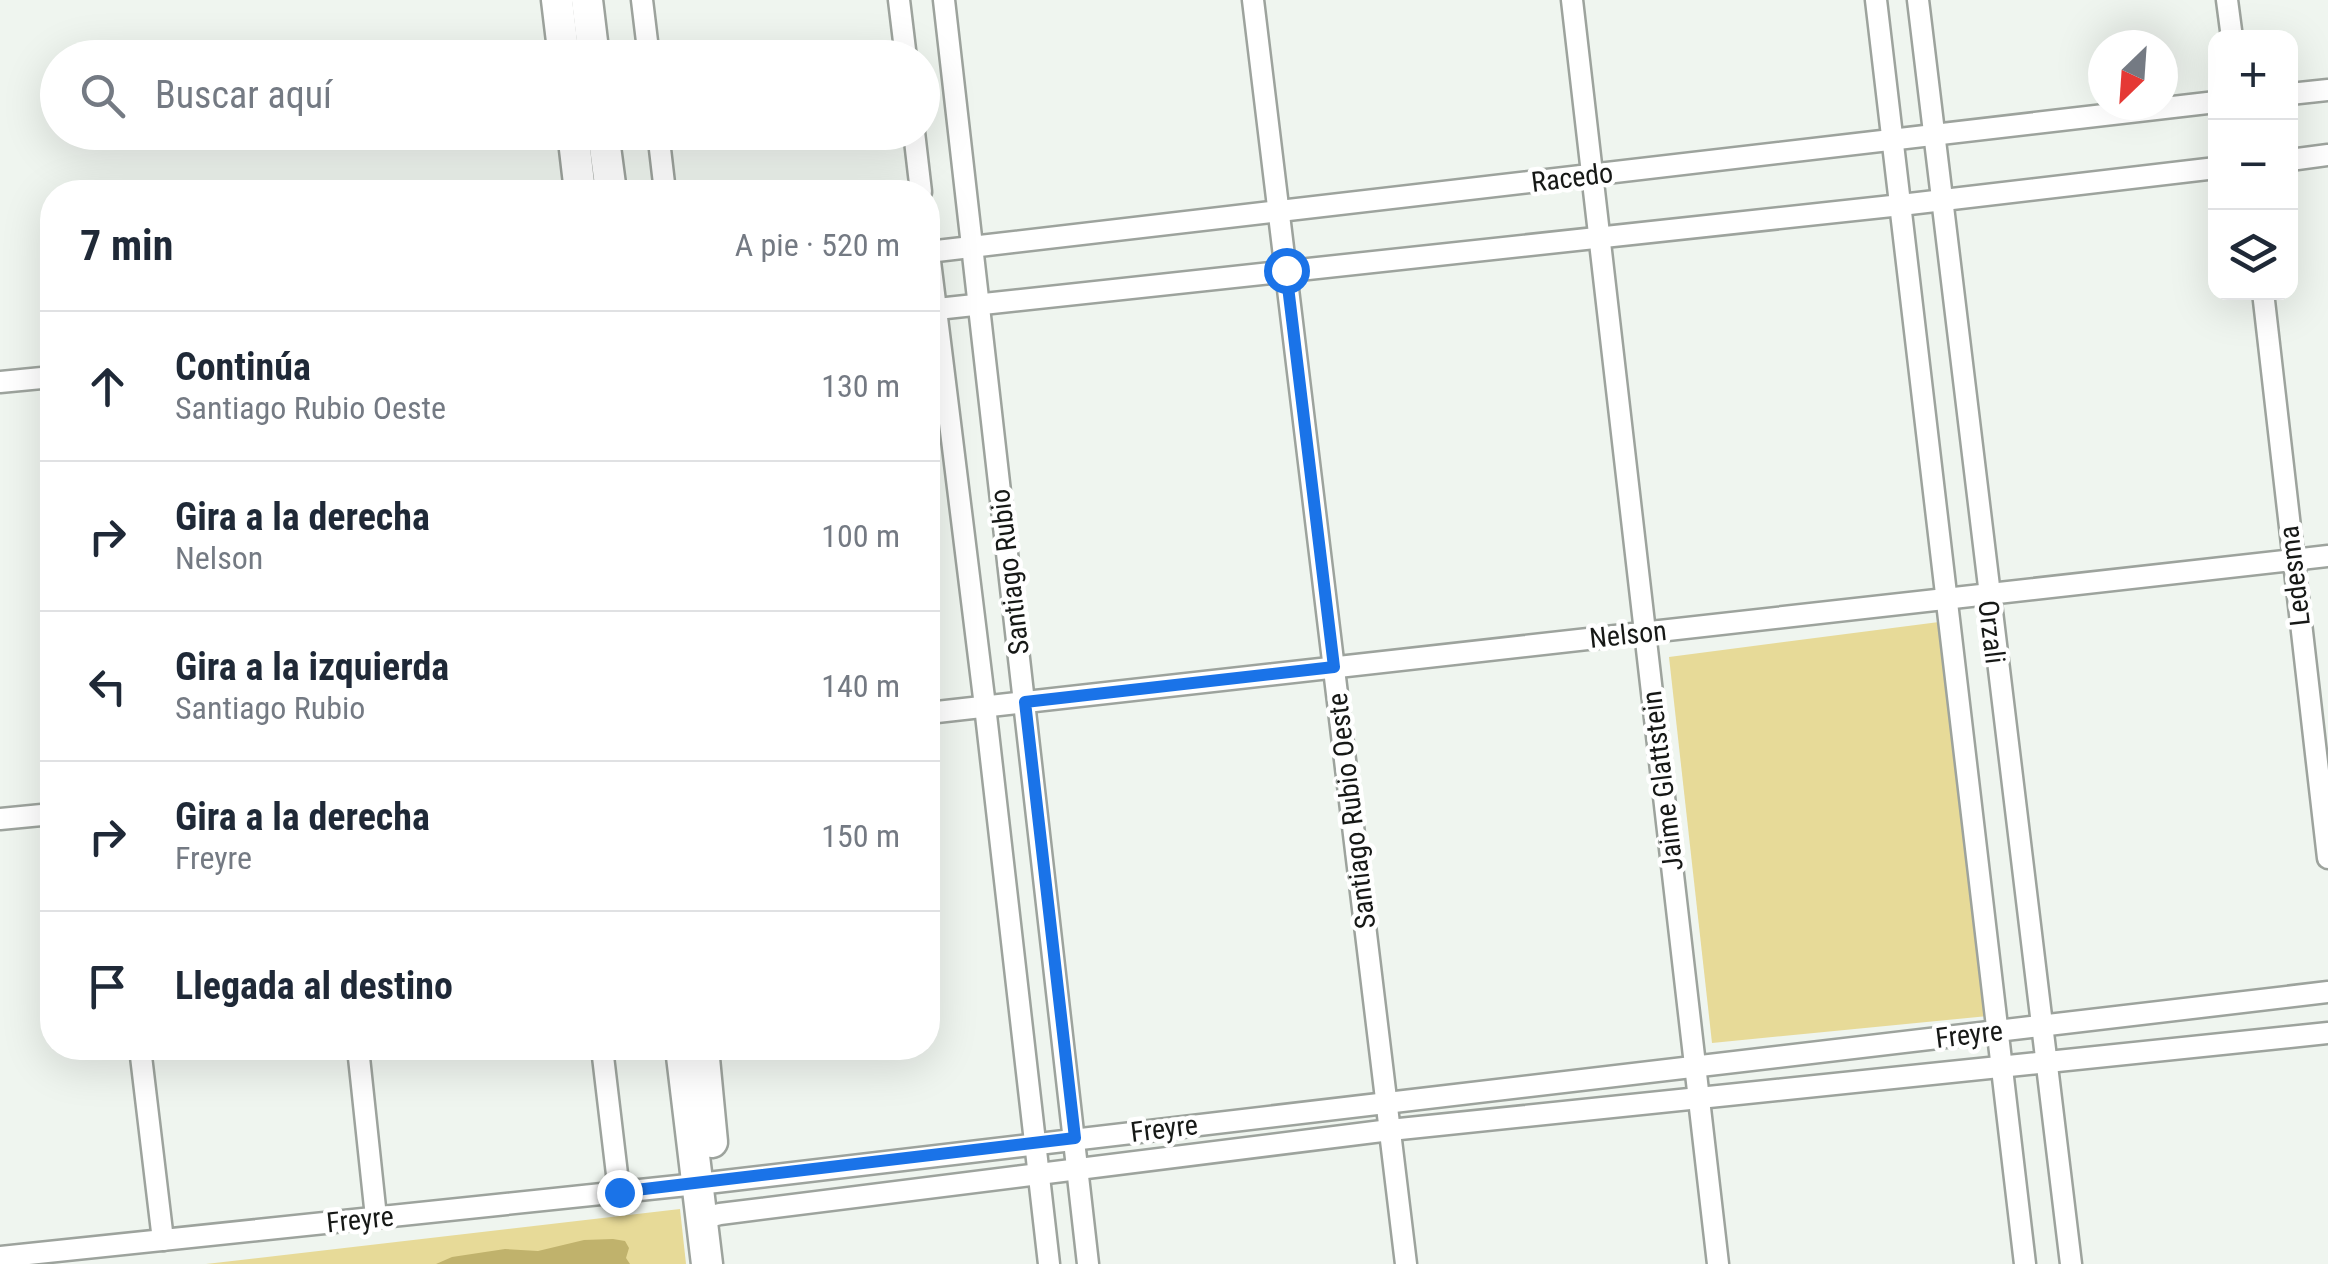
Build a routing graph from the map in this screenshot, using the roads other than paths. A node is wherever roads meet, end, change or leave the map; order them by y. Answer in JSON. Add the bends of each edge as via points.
{"nodes":[{"id":1,"x":557,"y":0,"type":"edge"},
{"id":2,"x":587,"y":0,"type":"edge"},
{"id":3,"x":642,"y":0,"type":"edge"},
{"id":4,"x":899,"y":0,"type":"edge"},
{"id":5,"x":944,"y":0,"type":"edge"},
{"id":6,"x":1253,"y":0,"type":"edge"},
{"id":7,"x":1572,"y":0,"type":"edge"},
{"id":8,"x":1876,"y":0,"type":"edge"},
{"id":9,"x":1918,"y":0,"type":"edge"},
{"id":10,"x":2227,"y":0,"type":"edge"},
{"id":11,"x":2231,"y":30,"type":"edge"},
{"id":12,"x":562,"y":40,"type":"edge"},
{"id":13,"x":592,"y":40,"type":"edge"},
{"id":14,"x":647,"y":40,"type":"edge"},
{"id":15,"x":904,"y":40,"type":"edge"},
{"id":16,"x":2328,"y":90,"type":"edge"},
{"id":17,"x":2298,"y":93,"type":"edge"},
{"id":18,"x":2208,"y":103,"type":"edge"},
{"id":19,"x":1934,"y":135,"type":"junction"},
{"id":20,"x":1892,"y":140,"type":"junction"},
{"id":21,"x":575,"y":150,"type":"edge"},
{"id":22,"x":606,"y":150,"type":"edge"},
{"id":23,"x":660,"y":150,"type":"edge"},
{"id":24,"x":916,"y":150,"type":"edge"},
{"id":25,"x":2328,"y":156,"type":"edge"},
{"id":26,"x":2298,"y":159,"type":"edge"},
{"id":27,"x":2208,"y":169,"type":"edge"},
{"id":28,"x":1593,"y":175,"type":"junction"},
{"id":29,"x":579,"y":180,"type":"edge"},
{"id":30,"x":610,"y":180,"type":"edge"},
{"id":31,"x":663,"y":180,"type":"edge"},
{"id":32,"x":920,"y":180,"type":"edge"},
{"id":33,"x":1941,"y":201,"type":"junction"},
{"id":34,"x":1901,"y":205,"type":"junction"},
{"id":35,"x":1279,"y":210,"type":"junction"},
{"id":36,"x":1598,"y":238,"type":"junction"},
{"id":37,"x":971,"y":246,"type":"junction"},
{"id":38,"x":940,"y":249,"type":"edge"},
{"id":39,"x":1286,"y":270,"type":"junction"},
{"id":40,"x":2264,"y":300,"type":"edge"},
{"id":41,"x":978,"y":304,"type":"junction"},
{"id":42,"x":940,"y":308,"type":"edge"},
{"id":43,"x":940,"y":374,"type":"edge"},
{"id":44,"x":40,"y":377,"type":"edge"},
{"id":45,"x":0,"y":382,"type":"edge"},
{"id":46,"x":2328,"y":556,"type":"edge"},
{"id":47,"x":2292,"y":560,"type":"junction"},
{"id":48,"x":1987,"y":594,"type":"junction"},
{"id":49,"x":1946,"y":598,"type":"junction"},
{"id":50,"x":1645,"y":632,"type":"junction"},
{"id":51,"x":1334,"y":667,"type":"junction"},
{"id":52,"x":1025,"y":702,"type":"junction"},
{"id":53,"x":986,"y":706,"type":"junction"},
{"id":54,"x":940,"y":712,"type":"edge"},
{"id":55,"x":40,"y":815,"type":"edge"},
{"id":56,"x":0,"y":819,"type":"edge"},
{"id":57,"x":2328,"y":858,"type":"edge"},
{"id":58,"x":2328,"y":992,"type":"edge"},
{"id":59,"x":2043,"y":1026,"type":"junction"},
{"id":60,"x":1998,"y":1031,"type":"junction"},
{"id":61,"x":2328,"y":1033,"type":"edge"},
{"id":62,"x":141,"y":1060,"type":"edge"},
{"id":63,"x":359,"y":1060,"type":"edge"},
{"id":64,"x":603,"y":1060,"type":"edge"},
{"id":65,"x":683,"y":1060,"type":"edge"},
{"id":66,"x":703,"y":1060,"type":"edge"},
{"id":67,"x":2047,"y":1062,"type":"junction"},
{"id":68,"x":1695,"y":1066,"type":"junction"},
{"id":69,"x":2002,"y":1067,"type":"junction"},
{"id":70,"x":1699,"y":1098,"type":"junction"},
{"id":71,"x":1386,"y":1102,"type":"junction"},
{"id":72,"x":1390,"y":1130,"type":"junction"},
{"id":73,"x":1075,"y":1138,"type":"junction"},
{"id":74,"x":1036,"y":1144,"type":"junction"},
{"id":75,"x":1078,"y":1168,"type":"junction"},
{"id":76,"x":1040,"y":1174,"type":"junction"},
{"id":77,"x":707,"y":1182,"type":"junction"},
{"id":78,"x":619,"y":1192,"type":"junction"},
{"id":79,"x":711,"y":1217,"type":"junction"},
{"id":80,"x":376,"y":1218,"type":"junction"},
{"id":81,"x":162,"y":1240,"type":"junction"},
{"id":82,"x":0,"y":1257,"type":"edge"},
{"id":83,"x":707,"y":1264,"type":"edge"},
{"id":84,"x":727,"y":1264,"type":"edge"},
{"id":85,"x":1049,"y":1264,"type":"edge"},
{"id":86,"x":1088,"y":1264,"type":"edge"},
{"id":87,"x":1406,"y":1264,"type":"edge"},
{"id":88,"x":1718,"y":1264,"type":"edge"},
{"id":89,"x":2025,"y":1264,"type":"edge"},
{"id":90,"x":2071,"y":1264,"type":"edge"}],
"edges":[{"from":1,"to":12,"type":"street"},
{"from":2,"to":13,"type":"street"},
{"from":3,"to":14,"type":"street"},
{"from":4,"to":15,"type":"street"},
{"from":5,"to":37,"type":"street","name":"Santiago Rubio"},
{"from":6,"to":35,"type":"street","name":"Santiago Rubio Oeste"},
{"from":7,"to":28,"type":"street","name":"Jaime Glattstein"},
{"from":8,"to":20,"type":"street","name":"Orzali"},
{"from":9,"to":19,"type":"street","name":"Orzali"},
{"from":10,"to":11,"type":"street"},
{"from":16,"to":17,"type":"street"},
{"from":18,"to":19,"type":"street","name":"Racedo"},
{"from":19,"to":20,"type":"street","name":"Racedo"},
{"from":19,"to":33,"type":"street","name":"Orzali"},
{"from":20,"to":28,"type":"street","name":"Racedo"},
{"from":20,"to":34,"type":"street","name":"Orzali"},
{"from":21,"to":29,"type":"street"},
{"from":22,"to":30,"type":"street"},
{"from":23,"to":31,"type":"street"},
{"from":24,"to":32,"type":"street"},
{"from":25,"to":26,"type":"street"},
{"from":27,"to":33,"type":"street"},
{"from":28,"to":35,"type":"street","name":"Racedo"},
{"from":28,"to":36,"type":"street","name":"Jaime Glattstein"},
{"from":33,"to":34,"type":"street"},
{"from":33,"to":48,"type":"street","name":"Orzali"},
{"from":34,"to":36,"type":"street"},
{"from":34,"to":49,"type":"street","name":"Orzali"},
{"from":35,"to":37,"type":"street","name":"Racedo"},
{"from":35,"to":39,"type":"street","name":"Santiago Rubio Oeste"},
{"from":36,"to":39,"type":"street"},
{"from":36,"to":50,"type":"street","name":"Jaime Glattstein"},
{"from":37,"to":38,"type":"street","name":"Racedo"},
{"from":37,"to":41,"type":"street","name":"Santiago Rubio"},
{"from":39,"to":41,"type":"street"},
{"from":39,"to":51,"type":"street","name":"Santiago Rubio Oeste"},
{"from":40,"to":47,"type":"street","name":"Ledesma"},
{"from":41,"to":42,"type":"street"},
{"from":41,"to":52,"type":"street","name":"Santiago Rubio"},
{"from":43,"to":53,"type":"street","name":"Santiago Rubio"},
{"from":44,"to":45,"type":"street"},
{"from":46,"to":47,"type":"street","name":"Nelson"},
{"from":47,"to":48,"type":"street","name":"Nelson"},
{"from":47,"to":57,"type":"street","name":"Ledesma"},
{"from":48,"to":49,"type":"street","name":"Nelson"},
{"from":48,"to":59,"type":"street","name":"Orzali"},
{"from":49,"to":50,"type":"street","name":"Nelson"},
{"from":49,"to":60,"type":"street","name":"Orzali"},
{"from":50,"to":51,"type":"street","name":"Nelson"},
{"from":50,"to":68,"type":"street","name":"Jaime Glattstein"},
{"from":51,"to":52,"type":"street","name":"Nelson"},
{"from":51,"to":71,"type":"street","name":"Santiago Rubio Oeste"},
{"from":52,"to":53,"type":"street","name":"Nelson"},
{"from":52,"to":73,"type":"street","name":"Santiago Rubio"},
{"from":53,"to":54,"type":"street","name":"Nelson"},
{"from":53,"to":74,"type":"street","name":"Santiago Rubio"},
{"from":55,"to":56,"type":"street"},
{"from":58,"to":59,"type":"street","name":"Freyre"},
{"from":59,"to":60,"type":"street","name":"Freyre"},
{"from":59,"to":67,"type":"street","name":"Orzali"},
{"from":60,"to":68,"type":"street","name":"Freyre"},
{"from":60,"to":69,"type":"street","name":"Orzali"},
{"from":61,"to":67,"type":"street","name":"Freyre"},
{"from":62,"to":81,"type":"street"},
{"from":63,"to":80,"type":"street"},
{"from":64,"to":78,"type":"street"},
{"from":65,"to":77,"type":"street"},
{"from":66,"to":77,"type":"street"},
{"from":67,"to":69,"type":"street","name":"Freyre"},
{"from":67,"to":90,"type":"street","name":"Orzali"},
{"from":68,"to":70,"type":"street","name":"Jaime Glattstein"},
{"from":68,"to":71,"type":"street","name":"Freyre"},
{"from":69,"to":70,"type":"street","name":"Freyre"},
{"from":69,"to":89,"type":"street","name":"Orzali"},
{"from":70,"to":72,"type":"street","name":"Freyre"},
{"from":70,"to":88,"type":"street","name":"Jaime Glattstein"},
{"from":71,"to":72,"type":"street","name":"Santiago Rubio Oeste"},
{"from":71,"to":73,"type":"street","name":"Freyre"},
{"from":72,"to":75,"type":"street","name":"Freyre"},
{"from":72,"to":87,"type":"street","name":"Santiago Rubio Oeste"},
{"from":73,"to":74,"type":"street","name":"Freyre"},
{"from":73,"to":75,"type":"street","name":"Santiago Rubio"},
{"from":74,"to":76,"type":"street","name":"Santiago Rubio"},
{"from":74,"to":77,"type":"street","name":"Freyre"},
{"from":75,"to":76,"type":"street","name":"Freyre"},
{"from":75,"to":86,"type":"street","name":"Santiago Rubio"},
{"from":76,"to":79,"type":"street","name":"Freyre"},
{"from":76,"to":85,"type":"street","name":"Santiago Rubio"},
{"from":77,"to":78,"type":"street","name":"Freyre"},
{"from":77,"to":79,"type":"street"},
{"from":78,"to":80,"type":"street","name":"Freyre"},
{"from":79,"to":83,"type":"street"},
{"from":79,"to":84,"type":"street"},
{"from":80,"to":81,"type":"street","name":"Freyre"},
{"from":81,"to":82,"type":"street","name":"Freyre"}]}
